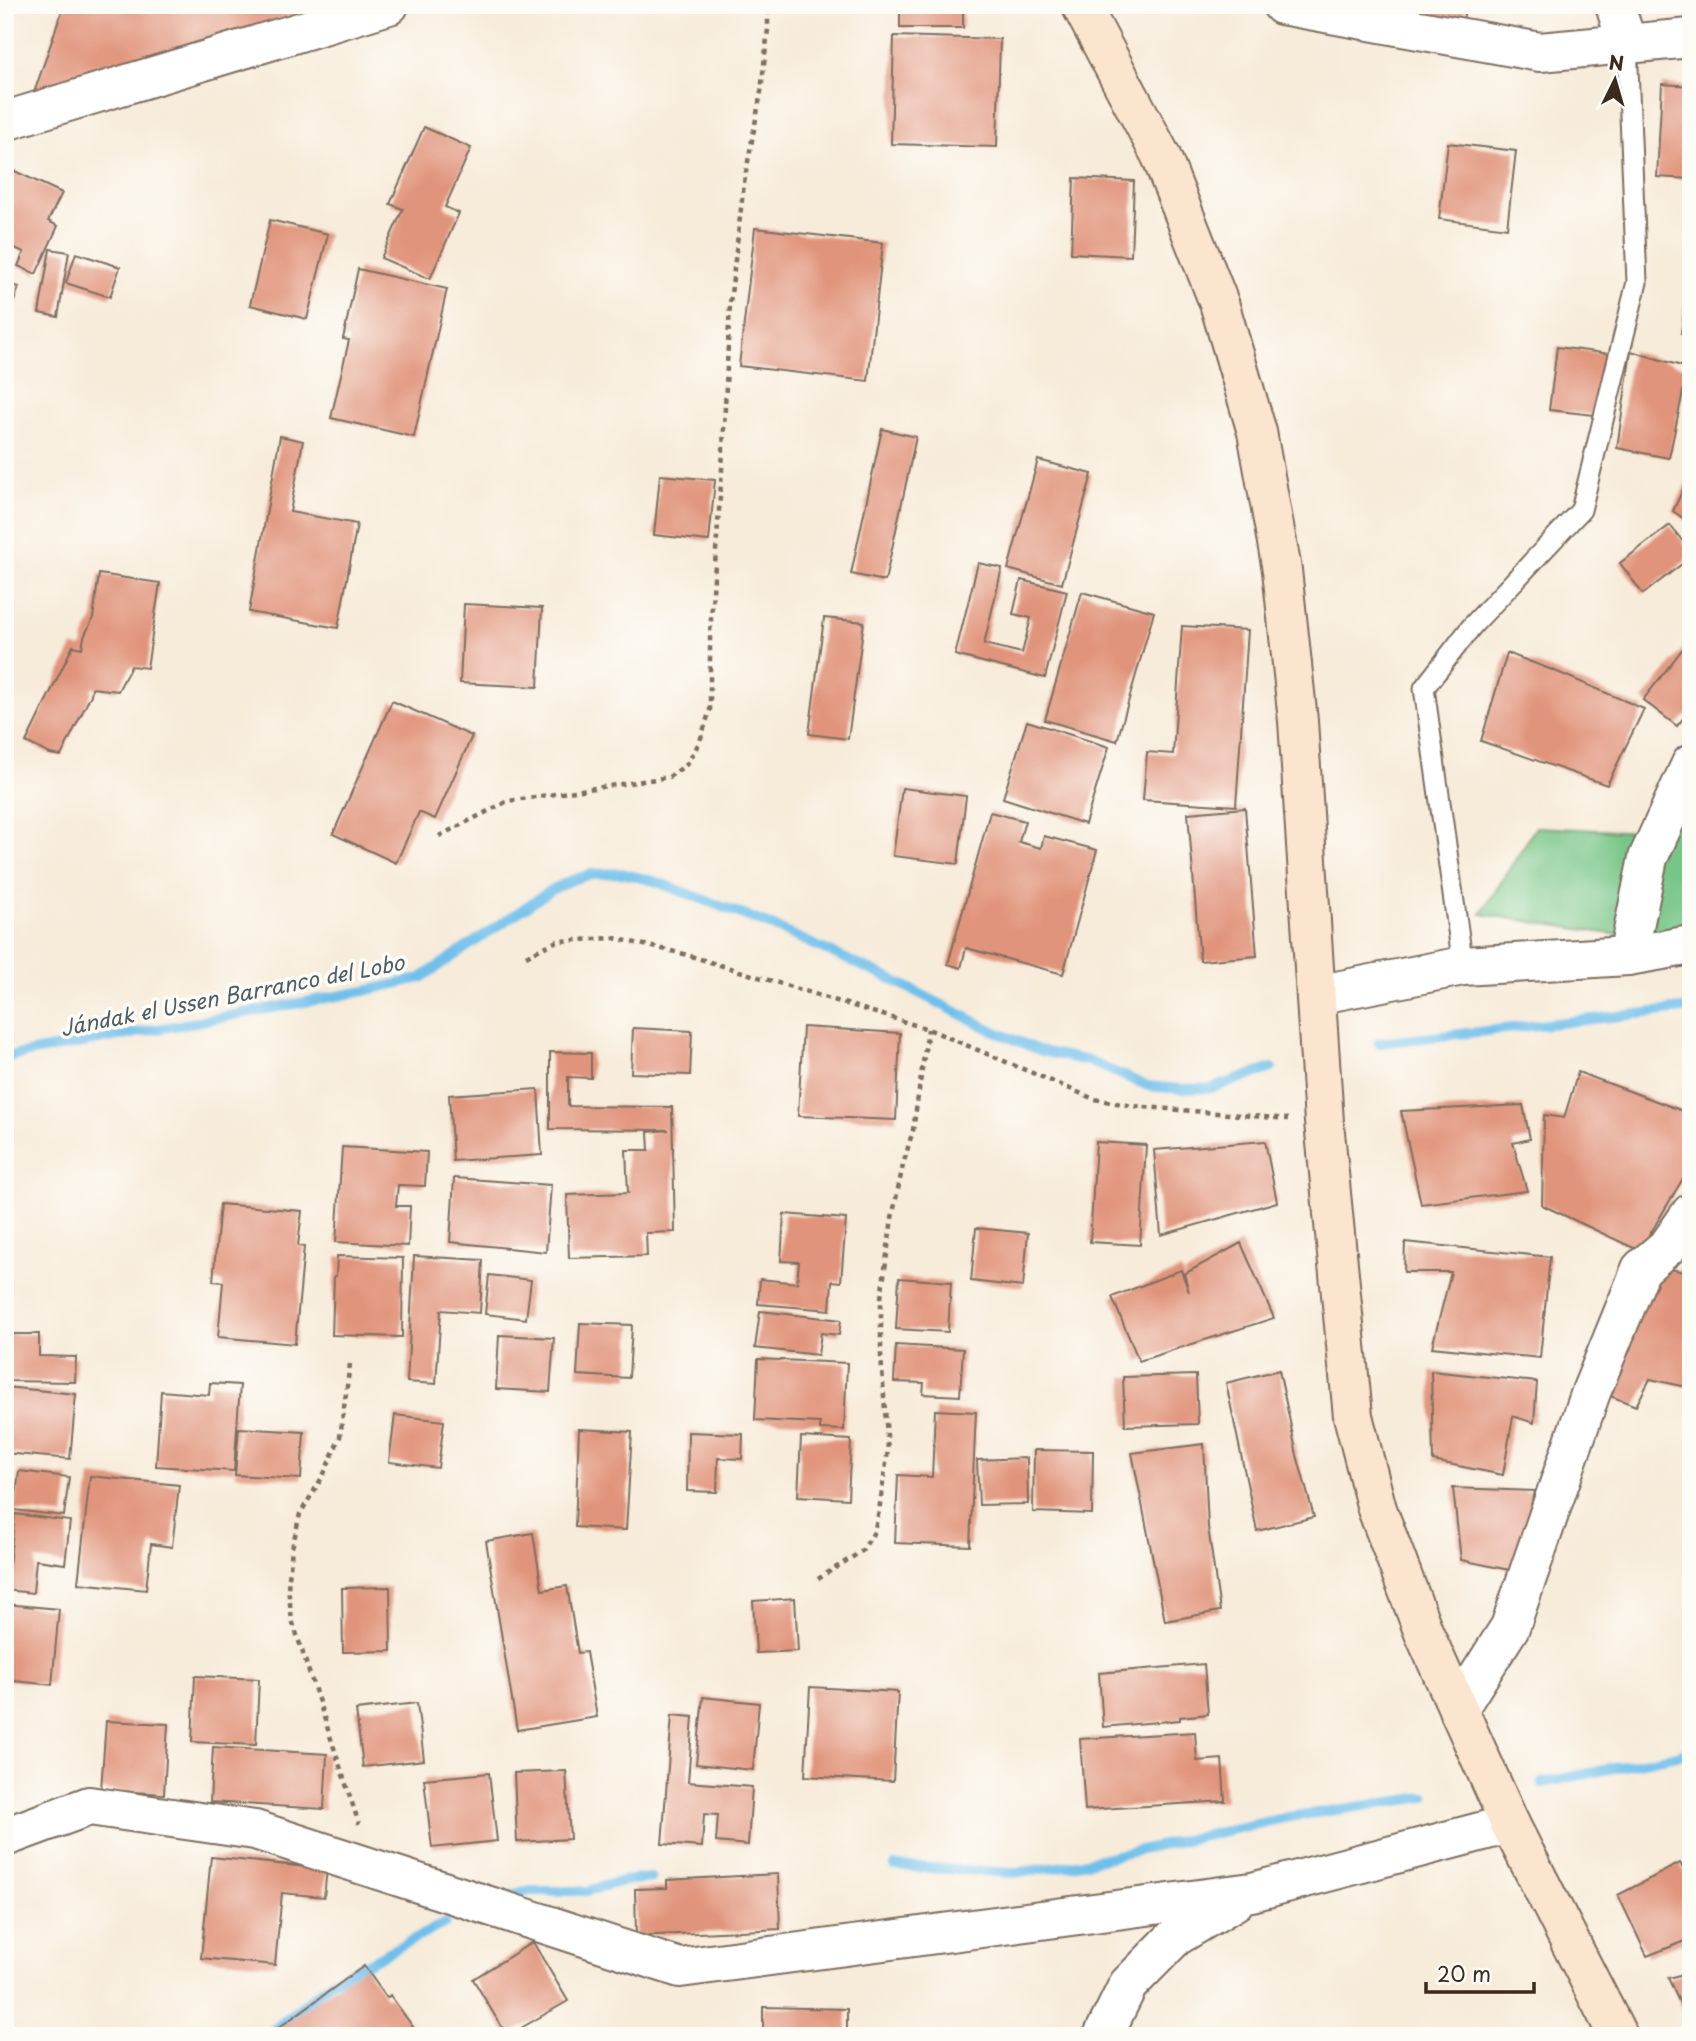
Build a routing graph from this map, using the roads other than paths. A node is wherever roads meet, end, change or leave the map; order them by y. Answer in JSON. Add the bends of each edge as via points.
{"nodes":[{"id":1,"x":389,"y":5,"type":"edge"},
{"id":2,"x":1081,"y":5,"type":"edge"},
{"id":3,"x":1282,"y":5,"type":"edge"},
{"id":4,"x":1615,"y":5,"type":"edge"},
{"id":5,"x":1691,"y":38,"type":"edge"},
{"id":6,"x":1627,"y":44,"type":"junction"},
{"id":7,"x":5,"y":89,"type":"edge"},
{"id":8,"x":46,"y":110,"type":"junction"},
{"id":9,"x":5,"y":121,"type":"edge"},
{"id":10,"x":1691,"y":764,"type":"edge"},
{"id":11,"x":1691,"y":944,"type":"edge"},
{"id":12,"x":1628,"y":956,"type":"junction"},
{"id":13,"x":1463,"y":966,"type":"junction"},
{"id":14,"x":1316,"y":995,"type":"junction"},
{"id":15,"x":1691,"y":1213,"type":"edge"},
{"id":16,"x":1458,"y":1709,"type":"junction"},
{"id":17,"x":1510,"y":1824,"type":"junction"},
{"id":18,"x":5,"y":1837,"type":"edge"},
{"id":19,"x":1252,"y":1892,"type":"junction"},
{"id":20,"x":1103,"y":2036,"type":"edge"},
{"id":21,"x":1618,"y":2036,"type":"edge"}],
"edges":[{"from":1,"to":8,"type":"street"},
{"from":2,"to":14,"type":"street","via":[[1161,156],[1219,303],[1257,432],[1282,570],[1298,721]]},
{"from":3,"to":6,"type":"street","via":[[1540,52]]},
{"from":4,"to":6,"type":"street"},
{"from":5,"to":6,"type":"street"},
{"from":6,"to":13,"type":"lane","via":[[1637,282],[1581,510],[1472,626],[1424,688]]},
{"from":7,"to":8,"type":"street"},
{"from":8,"to":9,"type":"street"},
{"from":10,"to":12,"type":"street","via":[[1648,858]]},
{"from":11,"to":12,"type":"street"},
{"from":12,"to":13,"type":"street"},
{"from":13,"to":14,"type":"street"},
{"from":14,"to":16,"type":"street","via":[[1353,1416],[1377,1509]]},
{"from":15,"to":16,"type":"street","via":[[1670,1245],[1641,1269],[1591,1392],[1510,1627]]},
{"from":16,"to":17,"type":"street"},
{"from":17,"to":19,"type":"street"},
{"from":17,"to":21,"type":"street"},
{"from":18,"to":19,"type":"street","via":[[89,1806],[255,1830],[680,1968]]},
{"from":19,"to":20,"type":"street","via":[[1175,1937],[1128,1985]]}]}
